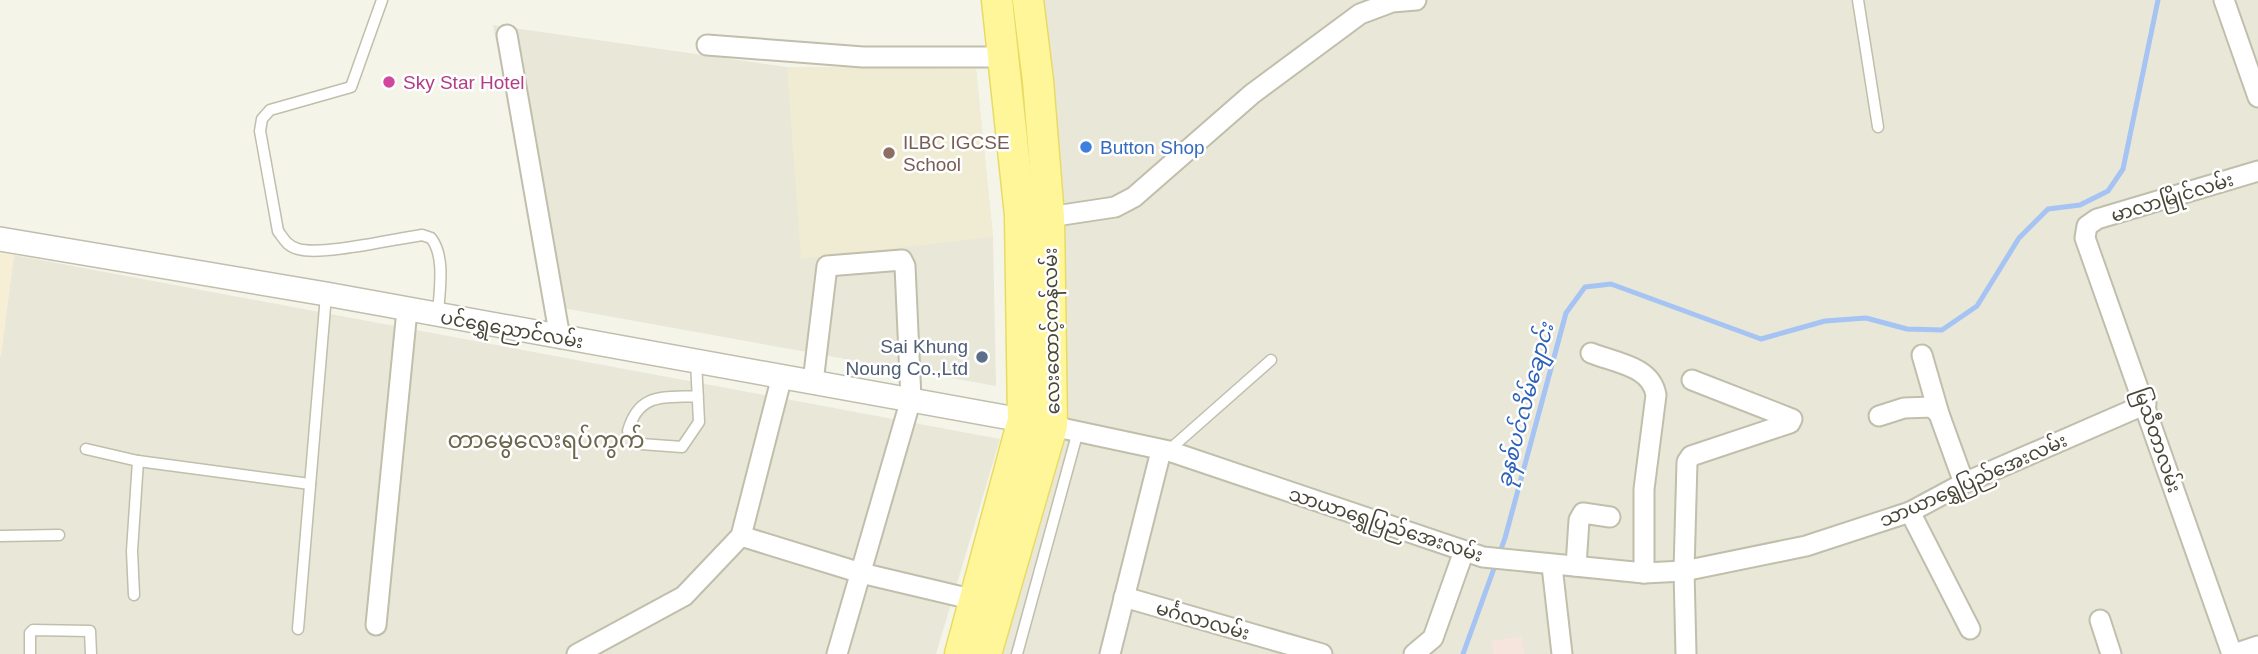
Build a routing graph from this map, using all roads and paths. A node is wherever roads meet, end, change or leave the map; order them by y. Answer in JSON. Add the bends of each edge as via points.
{"nodes":[{"id":1,"x":382,"y":0,"type":"edge"},
{"id":2,"x":997,"y":0,"type":"edge"},
{"id":3,"x":1028,"y":0,"type":"edge"},
{"id":4,"x":1416,"y":0,"type":"edge"},
{"id":5,"x":1858,"y":0,"type":"edge"},
{"id":6,"x":2224,"y":0,"type":"edge"},
{"id":7,"x":508,"y":36,"type":"dead end"},
{"id":8,"x":707,"y":45,"type":"dead end"},
{"id":9,"x":1005,"y":62,"type":"junction"},
{"id":10,"x":1037,"y":63,"type":"junction"},
{"id":11,"x":2258,"y":97,"type":"edge"},
{"id":12,"x":1878,"y":127,"type":"dead end"},
{"id":13,"x":2258,"y":171,"type":"edge"},
{"id":14,"x":1049,"y":217,"type":"junction"},
{"id":15,"x":2087,"y":226,"type":"joint"},
{"id":16,"x":0,"y":241,"type":"edge"},
{"id":17,"x":326,"y":294,"type":"junction"},
{"id":18,"x":407,"y":310,"type":"junction"},
{"id":19,"x":438,"y":316,"type":"junction"},
{"id":20,"x":560,"y":338,"type":"junction"},
{"id":21,"x":1591,"y":354,"type":"dead end"},
{"id":22,"x":1922,"y":355,"type":"dead end"},
{"id":23,"x":1271,"y":360,"type":"dead end"},
{"id":24,"x":696,"y":361,"type":"junction"},
{"id":25,"x":782,"y":376,"type":"junction"},
{"id":26,"x":1692,"y":380,"type":"dead end"},
{"id":27,"x":813,"y":382,"type":"junction"},
{"id":28,"x":698,"y":396,"type":"junction"},
{"id":29,"x":911,"y":400,"type":"junction"},
{"id":30,"x":2146,"y":404,"type":"junction"},
{"id":31,"x":1939,"y":414,"type":"junction"},
{"id":32,"x":1878,"y":416,"type":"dead end"},
{"id":33,"x":1051,"y":425,"type":"junction"},
{"id":34,"x":86,"y":449,"type":"dead end"},
{"id":35,"x":1165,"y":451,"type":"junction"},
{"id":36,"x":138,"y":461,"type":"junction"},
{"id":37,"x":310,"y":484,"type":"junction"},
{"id":38,"x":1964,"y":484,"type":"junction"},
{"id":39,"x":1910,"y":512,"type":"junction"},
{"id":40,"x":1610,"y":517,"type":"dead end"},
{"id":41,"x":59,"y":535,"type":"dead end"},
{"id":42,"x":0,"y":536,"type":"edge"},
{"id":43,"x":741,"y":536,"type":"junction"},
{"id":44,"x":1473,"y":554,"type":"junction"},
{"id":45,"x":1552,"y":566,"type":"junction"},
{"id":46,"x":1576,"y":566,"type":"junction"},
{"id":47,"x":1684,"y":571,"type":"junction"},
{"id":48,"x":861,"y":573,"type":"junction"},
{"id":49,"x":1644,"y":573,"type":"junction"},
{"id":50,"x":134,"y":595,"type":"dead end"},
{"id":51,"x":1124,"y":597,"type":"junction"},
{"id":52,"x":2100,"y":620,"type":"dead end"},
{"id":53,"x":376,"y":625,"type":"dead end"},
{"id":54,"x":981,"y":625,"type":"edge"},
{"id":55,"x":298,"y":629,"type":"dead end"},
{"id":56,"x":1970,"y":629,"type":"dead end"},
{"id":57,"x":2258,"y":646,"type":"edge"},
{"id":58,"x":1289,"y":649,"type":"edge"},
{"id":59,"x":30,"y":654,"type":"edge"},
{"id":60,"x":91,"y":654,"type":"edge"},
{"id":61,"x":577,"y":654,"type":"edge"},
{"id":62,"x":837,"y":654,"type":"edge"},
{"id":63,"x":960,"y":654,"type":"edge"},
{"id":64,"x":1017,"y":654,"type":"edge"},
{"id":65,"x":1110,"y":654,"type":"edge"},
{"id":66,"x":1322,"y":654,"type":"edge"},
{"id":67,"x":1414,"y":654,"type":"edge"},
{"id":68,"x":1562,"y":654,"type":"edge"},
{"id":69,"x":1686,"y":654,"type":"edge"},
{"id":70,"x":2111,"y":654,"type":"edge"},
{"id":71,"x":2233,"y":654,"type":"edge"}],
"edges":[{"from":1,"to":19,"type":"lane","via":[[351,87],[270,110],[260,131],[278,231],[287,244],[319,250],[422,235],[431,238],[440,276]]},
{"from":2,"to":9,"type":"main road","name":"လေးထောင့်ကန်လမ်း"},
{"from":3,"to":10,"type":"main road","name":"လေးထောင့်ကန်လမ်း"},
{"from":4,"to":14,"type":"street","via":[[1392,2],[1342,26],[1252,94],[1134,197],[1115,207]]},
{"from":5,"to":12,"type":"lane"},
{"from":6,"to":11,"type":"street"},
{"from":7,"to":20,"type":"street"},
{"from":8,"to":9,"type":"street"},
{"from":9,"to":10,"type":"main road"},
{"from":9,"to":33,"type":"main road","name":"လေးထောင့်ကန်လမ်း","via":[[1020,215]]},
{"from":10,"to":14,"type":"main road","name":"လေးထောင့်ကန်လမ်း"},
{"from":13,"to":15,"type":"street","name":"မာလာမြိုင်လမ်း","via":[[2097,219]]},
{"from":14,"to":33,"type":"main road","name":"လေးထောင့်ကန်လမ်း"},
{"from":15,"to":30,"type":"street","name":"မြသီတာလမ်း","via":[[2085,238]]},
{"from":16,"to":17,"type":"street","name":"ပင်ရွှေညောင်လမ်း"},
{"from":17,"to":18,"type":"street","name":"ပင်ရွှေညောင်လမ်း"},
{"from":17,"to":37,"type":"lane"},
{"from":18,"to":19,"type":"street","name":"ပင်ရွှေညောင်လမ်း"},
{"from":18,"to":53,"type":"street"},
{"from":19,"to":20,"type":"street","name":"ပင်ရွှေညောင်လမ်း"},
{"from":20,"to":24,"type":"street","name":"ပင်ရွှေညောင်လမ်း"},
{"from":21,"to":49,"type":"street","via":[[1648,374],[1654,382],[1644,489]]},
{"from":22,"to":31,"type":"street"},
{"from":23,"to":35,"type":"lane"},
{"from":24,"to":25,"type":"street","name":"ပင်ရွှေညောင်လမ်း"},
{"from":24,"to":28,"type":"lane"},
{"from":25,"to":27,"type":"street","name":"ပင်ရွှေညောင်လမ်း"},
{"from":25,"to":43,"type":"street"},
{"from":26,"to":47,"type":"street","via":[[1792,419],[1691,456]]},
{"from":27,"to":29,"type":"street","name":"ပင်ရွှေညောင်လမ်း"},
{"from":27,"to":29,"type":"street","via":[[827,266],[902,260]]},
{"from":28,"to":28,"type":"lane","via":[[646,401],[633,412],[628,431],[641,444],[682,447],[699,422]]},
{"from":29,"to":33,"type":"street","name":"ပင်ရွှေညောင်လမ်း"},
{"from":29,"to":48,"type":"street"},
{"from":30,"to":38,"type":"street","name":"သာယာရွှေပြည်အေးလမ်း"},
{"from":30,"to":71,"type":"street","name":"မြသီတာလမ်း"},
{"from":31,"to":32,"type":"street","via":[[1923,407]]},
{"from":31,"to":38,"type":"street"},
{"from":33,"to":35,"type":"street","name":"သာယာရွှေပြည်အေးလမ်း"},
{"from":33,"to":54,"type":"main road","name":"လေးထောင့်ကန်လမ်း"},
{"from":33,"to":64,"type":"lane"},
{"from":34,"to":36,"type":"lane"},
{"from":35,"to":44,"type":"street","name":"သာယာရွှေပြည်အေးလမ်း"},
{"from":35,"to":51,"type":"street"},
{"from":36,"to":37,"type":"lane"},
{"from":36,"to":50,"type":"lane"},
{"from":37,"to":55,"type":"lane"},
{"from":38,"to":39,"type":"street","name":"သာယာရွှေပြည်အေးလမ်း"},
{"from":39,"to":47,"type":"street","name":"သာယာရွှေပြည်အေးလမ်း","via":[[1806,546]]},
{"from":39,"to":56,"type":"street"},
{"from":40,"to":46,"type":"street","via":[[1583,513]]},
{"from":41,"to":42,"type":"lane"},
{"from":43,"to":48,"type":"street"},
{"from":43,"to":61,"type":"street","via":[[684,596]]},
{"from":44,"to":45,"type":"street","name":"သာယာရွှေပြည်အေးလမ်း"},
{"from":44,"to":67,"type":"street","via":[[1433,638]]},
{"from":45,"to":46,"type":"street","name":"သာယာရွှေပြည်အေးလမ်း"},
{"from":45,"to":68,"type":"street"},
{"from":46,"to":49,"type":"street","name":"သာယာရွှေပြည်အေးလမ်း"},
{"from":47,"to":49,"type":"street","name":"သာယာရွှေပြည်အေးလမ်း"},
{"from":47,"to":69,"type":"street"},
{"from":48,"to":54,"type":"street"},
{"from":48,"to":62,"type":"street"},
{"from":51,"to":58,"type":"street","name":"မင်္ဂလာလမ်း"},
{"from":51,"to":65,"type":"street"},
{"from":52,"to":70,"type":"street"},
{"from":54,"to":63,"type":"main road","name":"လေးထောင့်ကန်လမ်း"},
{"from":57,"to":71,"type":"street"},
{"from":58,"to":66,"type":"street","name":"မင်္ဂလာလမ်း"},
{"from":59,"to":60,"type":"lane","via":[[33,630],[90,631]]}]}
